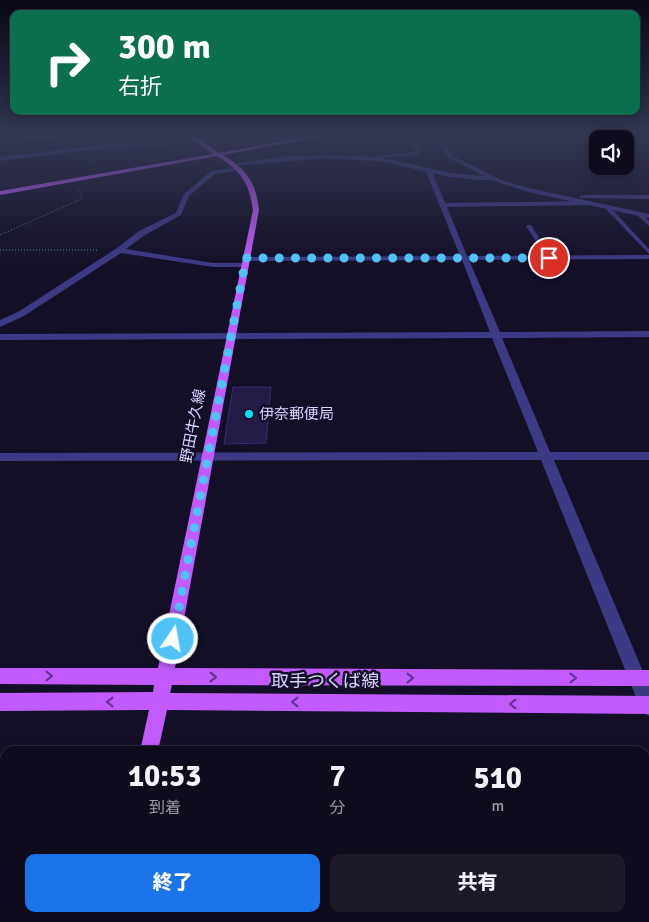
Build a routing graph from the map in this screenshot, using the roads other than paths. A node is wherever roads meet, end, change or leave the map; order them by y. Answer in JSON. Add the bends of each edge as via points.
{"nodes":[{"id":1,"x":78,"y":179,"type":"edge"},
{"id":2,"x":205,"y":179,"type":"edge"},
{"id":3,"x":244,"y":179,"type":"edge"},
{"id":4,"x":432,"y":179,"type":"edge"},
{"id":5,"x":495,"y":179,"type":"edge"},
{"id":6,"x":0,"y":193,"type":"edge"},
{"id":7,"x":560,"y":197,"type":"junction"},
{"id":8,"x":649,"y":197,"type":"edge"},
{"id":9,"x":590,"y":203,"type":"junction"},
{"id":10,"x":443,"y":205,"type":"junction"},
{"id":11,"x":607,"y":207,"type":"junction"},
{"id":12,"x":639,"y":214,"type":"junction"},
{"id":13,"x":649,"y":216,"type":"edge"},
{"id":14,"x":649,"y":224,"type":"edge"},
{"id":15,"x":529,"y":226,"type":"dead end"},
{"id":16,"x":120,"y":250,"type":"junction"},
{"id":17,"x":649,"y":252,"type":"edge"},
{"id":18,"x":649,"y":257,"type":"edge"},
{"id":19,"x":464,"y":258,"type":"junction"},
{"id":20,"x":549,"y":258,"type":"junction"},
{"id":21,"x":246,"y":262,"type":"junction"},
{"id":22,"x":0,"y":324,"type":"edge"},
{"id":23,"x":649,"y":334,"type":"edge"},
{"id":24,"x":495,"y":335,"type":"junction"},
{"id":25,"x":232,"y":336,"type":"junction"},
{"id":26,"x":0,"y":337,"type":"edge"},
{"id":27,"x":545,"y":456,"type":"junction"},
{"id":28,"x":649,"y":456,"type":"edge"},
{"id":29,"x":0,"y":457,"type":"edge"},
{"id":30,"x":208,"y":457,"type":"junction"},
{"id":31,"x":0,"y":676,"type":"edge"},
{"id":32,"x":164,"y":677,"type":"junction"},
{"id":33,"x":643,"y":678,"type":"edge"},
{"id":34,"x":159,"y":701,"type":"junction"},
{"id":35,"x":0,"y":702,"type":"edge"},
{"id":36,"x":649,"y":706,"type":"edge"},
{"id":37,"x":150,"y":746,"type":"edge"}],
"edges":[{"from":1,"to":6,"type":"main road"},
{"from":2,"to":16,"type":"street","via":[[186,195],[179,214],[142,233]]},
{"from":3,"to":21,"type":"main road","name":"野田牛久線","via":[[256,202]]},
{"from":4,"to":10,"type":"street"},
{"from":5,"to":7,"type":"street"},
{"from":7,"to":8,"type":"street"},
{"from":7,"to":9,"type":"street"},
{"from":9,"to":10,"type":"street"},
{"from":9,"to":11,"type":"street"},
{"from":10,"to":19,"type":"street"},
{"from":11,"to":12,"type":"street"},
{"from":11,"to":17,"type":"lane"},
{"from":12,"to":13,"type":"street"},
{"from":12,"to":14,"type":"lane"},
{"from":15,"to":20,"type":"lane"},
{"from":16,"to":21,"type":"street","via":[[213,265]]},
{"from":16,"to":22,"type":"street","via":[[21,314]]},
{"from":18,"to":20,"type":"street"},
{"from":19,"to":20,"type":"street"},
{"from":19,"to":21,"type":"street"},
{"from":19,"to":24,"type":"street"},
{"from":21,"to":25,"type":"main road","name":"野田牛久線"},
{"from":23,"to":24,"type":"street"},
{"from":24,"to":25,"type":"street"},
{"from":24,"to":27,"type":"street"},
{"from":25,"to":26,"type":"street"},
{"from":25,"to":30,"type":"main road","name":"野田牛久線"},
{"from":27,"to":28,"type":"street"},
{"from":27,"to":30,"type":"street"},
{"from":27,"to":33,"type":"street"},
{"from":29,"to":30,"type":"street"},
{"from":30,"to":32,"type":"main road","name":"野田牛久線"},
{"from":31,"to":32,"type":"main road","name":"取手つくば線","one_way":true},
{"from":32,"to":33,"type":"main road","name":"取手つくば線","one_way":true},
{"from":32,"to":34,"type":"main road","name":"野田牛久線"},
{"from":33,"to":36,"type":"street"},
{"from":34,"to":35,"type":"main road","name":"取手つくば線","one_way":true},
{"from":36,"to":34,"type":"main road","name":"取手つくば線","one_way":true},
{"from":34,"to":37,"type":"main road","name":"野田牛久線"}]}
